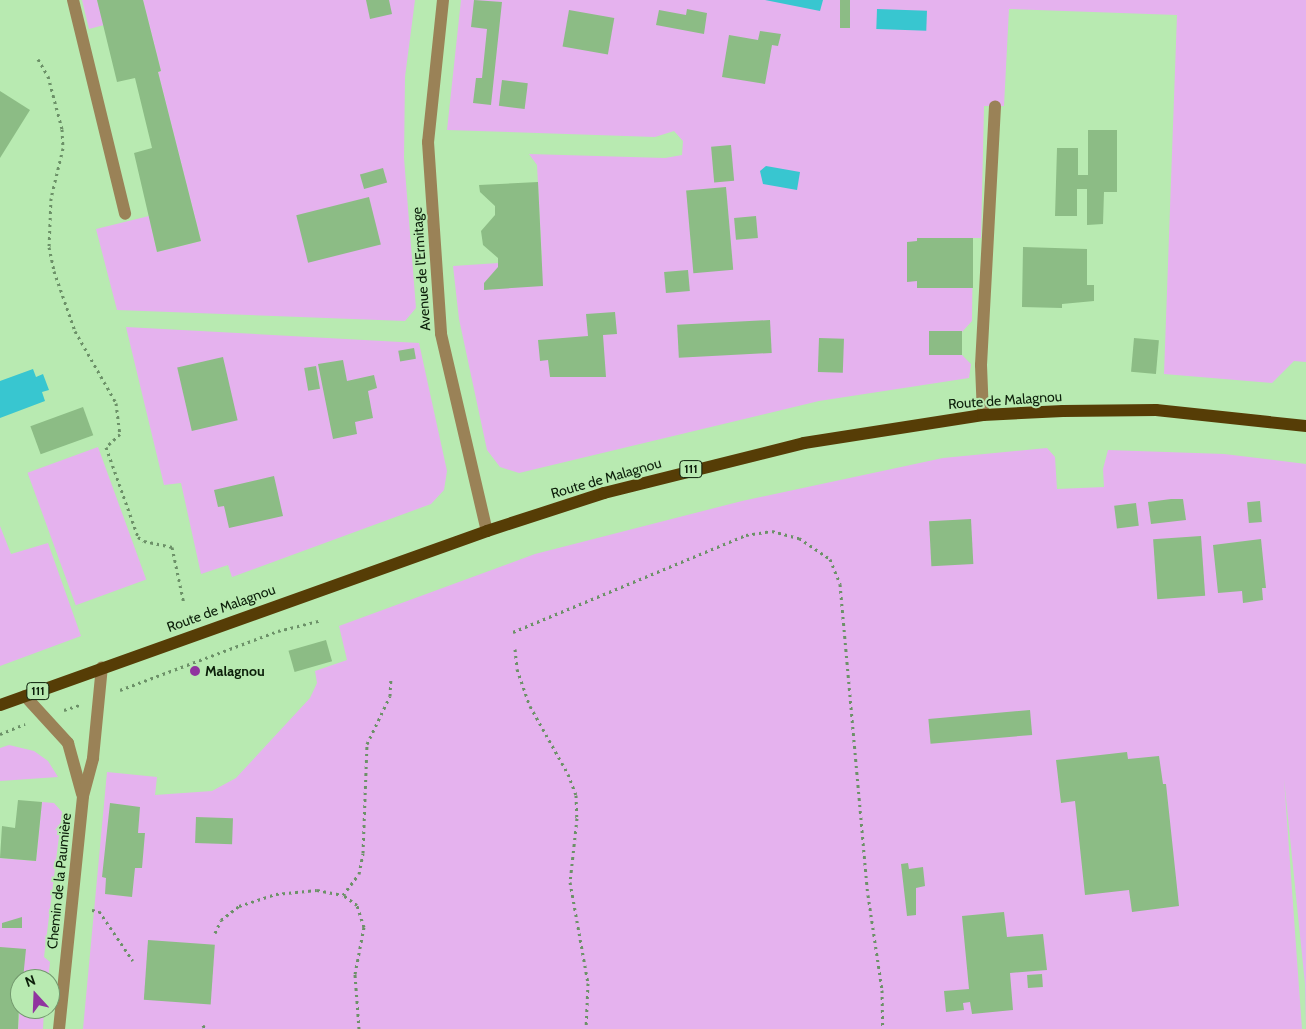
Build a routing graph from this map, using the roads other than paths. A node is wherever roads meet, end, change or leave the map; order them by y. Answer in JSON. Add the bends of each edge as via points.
{"nodes":[{"id":1,"x":73,"y":0,"type":"edge"},
{"id":2,"x":443,"y":0,"type":"edge"},
{"id":3,"x":995,"y":106,"type":"dead end"},
{"id":4,"x":125,"y":214,"type":"dead end"},
{"id":5,"x":983,"y":415,"type":"junction"},
{"id":6,"x":1306,"y":426,"type":"edge"},
{"id":7,"x":487,"y":531,"type":"junction"},
{"id":8,"x":102,"y":667,"type":"junction"},
{"id":9,"x":25,"y":696,"type":"junction"},
{"id":10,"x":0,"y":705,"type":"edge"},
{"id":11,"x":83,"y":796,"type":"junction"},
{"id":12,"x":59,"y":1029,"type":"edge"}],
"edges":[{"from":1,"to":4,"type":"street"},
{"from":2,"to":7,"type":"street","name":"Avenue de l'Ermitage","via":[[428,142],[441,334]]},
{"from":3,"to":5,"type":"street","via":[[981,365]]},
{"from":5,"to":6,"type":"main road","name":"Route de Malagnou","number":"111","via":[[1156,410]]},
{"from":5,"to":7,"type":"main road","name":"Route de Malagnou","number":"111","via":[[804,444],[708,465],[604,493]]},
{"from":7,"to":8,"type":"main road","name":"Route de Malagnou","number":"111"},
{"from":8,"to":9,"type":"main road","name":"Route de Malagnou","number":"111"},
{"from":8,"to":11,"type":"street","name":"Chemin de la Paumière","via":[[93,758]]},
{"from":9,"to":10,"type":"main road","name":"Route de Malagnou","number":"111"},
{"from":9,"to":11,"type":"street","name":"Chemin de la Paumière","via":[[68,743]]},
{"from":11,"to":12,"type":"street","name":"Chemin de la Paumière"}]}
